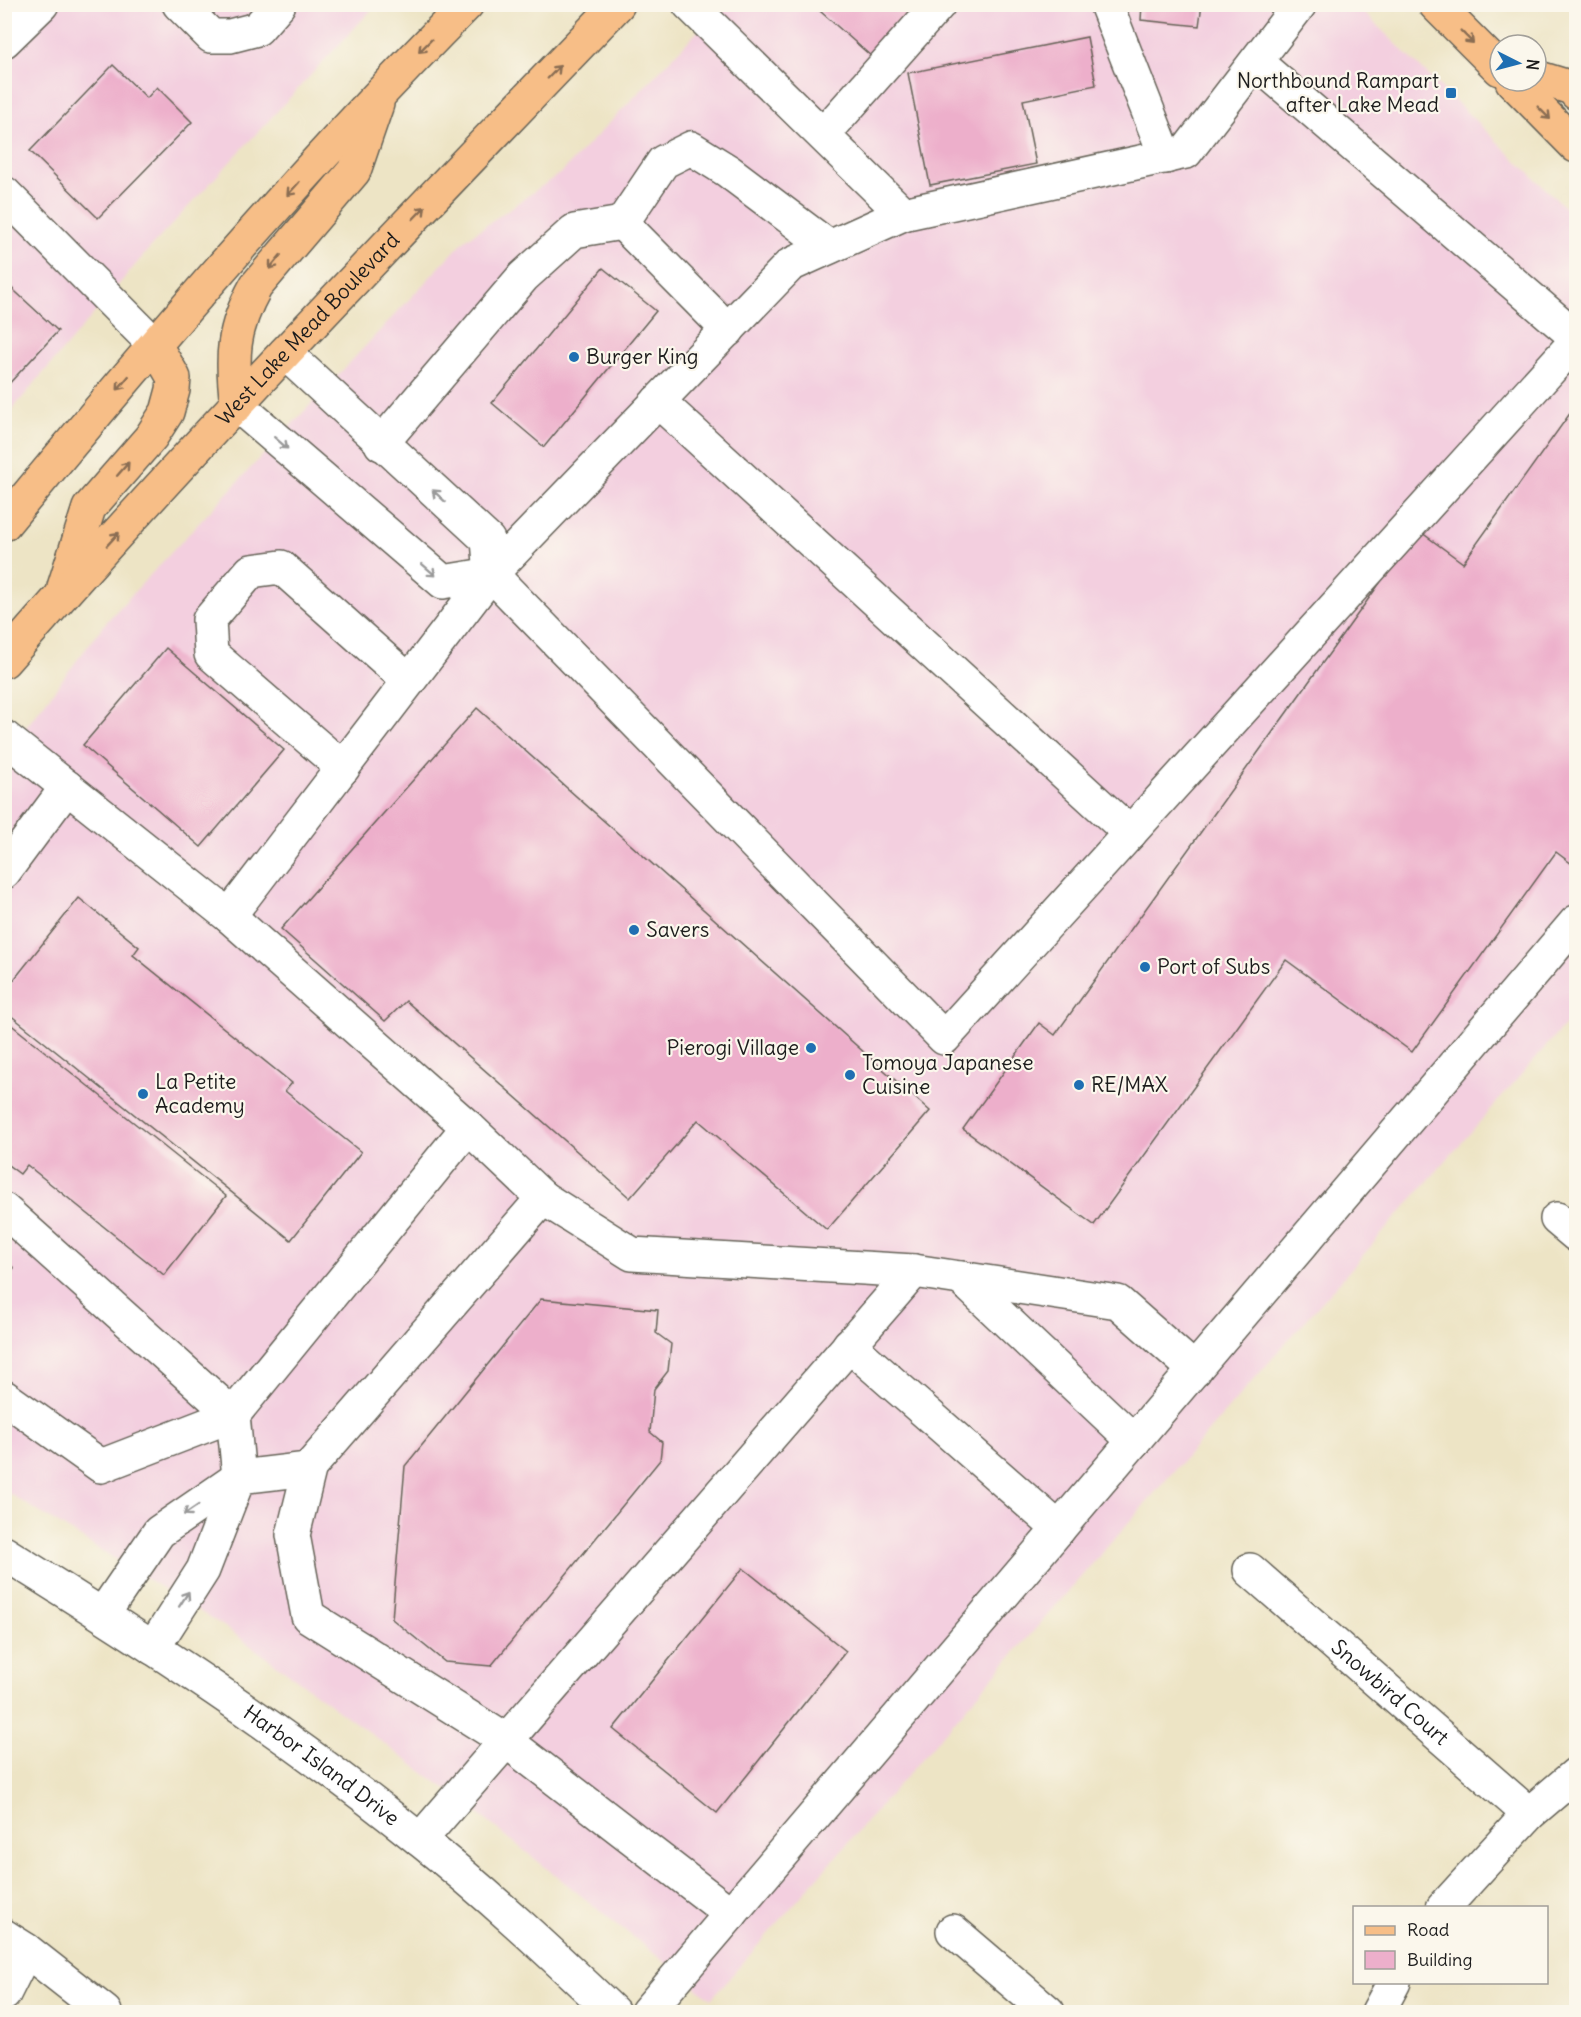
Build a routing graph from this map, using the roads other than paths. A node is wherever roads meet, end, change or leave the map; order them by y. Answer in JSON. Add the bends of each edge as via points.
{"nodes":[{"id":1,"x":42,"y":4,"type":"edge"},
{"id":2,"x":179,"y":4,"type":"edge"},
{"id":3,"x":279,"y":4,"type":"edge"},
{"id":4,"x":466,"y":4,"type":"edge"},
{"id":5,"x":618,"y":4,"type":"edge"},
{"id":6,"x":688,"y":4,"type":"edge"},
{"id":7,"x":939,"y":4,"type":"edge"},
{"id":8,"x":1106,"y":4,"type":"edge"},
{"id":9,"x":1300,"y":4,"type":"edge"},
{"id":10,"x":1435,"y":4,"type":"edge"},
{"id":11,"x":4,"y":41,"type":"edge"},
{"id":12,"x":1488,"y":57,"type":"edge"},
{"id":13,"x":1256,"y":62,"type":"junction"},
{"id":14,"x":1548,"y":81,"type":"edge"},
{"id":15,"x":381,"y":91,"type":"junction"},
{"id":16,"x":1524,"y":93,"type":"edge"},
{"id":17,"x":1576,"y":93,"type":"edge"},
{"id":18,"x":823,"y":135,"type":"junction"},
{"id":19,"x":1576,"y":146,"type":"edge"},
{"id":20,"x":1166,"y":157,"type":"junction"},
{"id":21,"x":4,"y":193,"type":"edge"},
{"id":22,"x":903,"y":214,"type":"junction"},
{"id":23,"x":622,"y":223,"type":"junction"},
{"id":24,"x":829,"y":247,"type":"junction"},
{"id":25,"x":728,"y":330,"type":"junction"},
{"id":26,"x":1576,"y":339,"type":"edge"},
{"id":27,"x":155,"y":345,"type":"junction"},
{"id":28,"x":285,"y":353,"type":"junction"},
{"id":29,"x":658,"y":401,"type":"junction"},
{"id":30,"x":237,"y":405,"type":"junction"},
{"id":31,"x":381,"y":444,"type":"junction"},
{"id":32,"x":4,"y":524,"type":"edge"},
{"id":33,"x":491,"y":574,"type":"junction"},
{"id":34,"x":62,"y":595,"type":"junction"},
{"id":35,"x":4,"y":661,"type":"edge"},
{"id":36,"x":410,"y":681,"type":"junction"},
{"id":37,"x":4,"y":737,"type":"edge"},
{"id":38,"x":343,"y":768,"type":"junction"},
{"id":39,"x":67,"y":787,"type":"junction"},
{"id":40,"x":1130,"y":833,"type":"junction"},
{"id":41,"x":4,"y":872,"type":"edge"},
{"id":42,"x":229,"y":916,"type":"junction"},
{"id":43,"x":1576,"y":922,"type":"edge"},
{"id":44,"x":468,"y":1127,"type":"junction"},
{"id":45,"x":543,"y":1198,"type":"junction"},
{"id":46,"x":4,"y":1210,"type":"edge"},
{"id":47,"x":914,"y":1271,"type":"junction"},
{"id":48,"x":961,"y":1278,"type":"junction"},
{"id":49,"x":849,"y":1345,"type":"junction"},
{"id":50,"x":1195,"y":1370,"type":"junction"},
{"id":51,"x":4,"y":1397,"type":"edge"},
{"id":52,"x":233,"y":1415,"type":"junction"},
{"id":53,"x":1134,"y":1441,"type":"junction"},
{"id":54,"x":310,"y":1466,"type":"junction"},
{"id":55,"x":239,"y":1477,"type":"junction"},
{"id":56,"x":1059,"y":1529,"type":"junction"},
{"id":57,"x":4,"y":1553,"type":"edge"},
{"id":58,"x":1250,"y":1570,"type":"dead end"},
{"id":59,"x":103,"y":1614,"type":"junction"},
{"id":60,"x":153,"y":1648,"type":"junction"},
{"id":61,"x":505,"y":1740,"type":"junction"},
{"id":62,"x":1576,"y":1774,"type":"edge"},
{"id":63,"x":1529,"y":1814,"type":"junction"},
{"id":64,"x":420,"y":1840,"type":"junction"},
{"id":65,"x":1445,"y":1906,"type":"edge"},
{"id":66,"x":731,"y":1914,"type":"junction"},
{"id":67,"x":953,"y":1931,"type":"dead end"},
{"id":68,"x":15,"y":1943,"type":"edge"},
{"id":69,"x":1393,"y":1984,"type":"edge"},
{"id":70,"x":4,"y":1994,"type":"edge"},
{"id":71,"x":105,"y":2013,"type":"edge"},
{"id":72,"x":614,"y":2013,"type":"edge"},
{"id":73,"x":647,"y":2013,"type":"edge"},
{"id":74,"x":1048,"y":2013,"type":"edge"},
{"id":75,"x":1378,"y":2013,"type":"edge"}],
"edges":[{"from":1,"to":11,"type":"street"},
{"from":2,"to":3,"type":"street","via":[[211,36],[230,36],[257,29]]},
{"from":4,"to":15,"type":"main road","one_way":true},
{"from":28,"to":5,"type":"main road","name":"West Lake Mead Boulevard","one_way":true},
{"from":6,"to":18,"type":"street"},
{"from":7,"to":18,"type":"street"},
{"from":8,"to":20,"type":"street"},
{"from":9,"to":13,"type":"street"},
{"from":10,"to":12,"type":"main road","one_way":true},
{"from":13,"to":20,"type":"street","via":[[1186,152]]},
{"from":13,"to":26,"type":"street"},
{"from":14,"to":17,"type":"main road"},
{"from":15,"to":27,"type":"main road","one_way":true},
{"from":15,"to":30,"type":"main road","one_way":true,"via":[[354,171],[263,277],[244,307],[235,337],[233,374]]},
{"from":16,"to":19,"type":"main road","one_way":true},
{"from":18,"to":22,"type":"street"},
{"from":20,"to":22,"type":"street"},
{"from":21,"to":27,"type":"street"},
{"from":22,"to":24,"type":"street"},
{"from":23,"to":24,"type":"street","via":[[663,162],[691,148]]},
{"from":23,"to":25,"type":"street"},
{"from":23,"to":31,"type":"street","via":[[574,231],[523,277]]},
{"from":24,"to":25,"type":"street","via":[[790,265]]},
{"from":25,"to":29,"type":"street"},
{"from":26,"to":40,"type":"street"},
{"from":27,"to":32,"type":"main road","one_way":true},
{"from":34,"to":27,"type":"main road","one_way":true,"via":[[89,508],[151,437],[167,412],[174,378]]},
{"from":28,"to":30,"type":"main road","name":"West Lake Mead Boulevard"},
{"from":28,"to":31,"type":"street"},
{"from":29,"to":33,"type":"street"},
{"from":29,"to":40,"type":"street"},
{"from":30,"to":33,"type":"street","one_way":true,"via":[[443,582]]},
{"from":34,"to":30,"type":"main road","name":"West Lake Mead Boulevard","one_way":true},
{"from":33,"to":31,"type":"street","one_way":true,"via":[[488,540]]},
{"from":33,"to":36,"type":"street"},
{"from":33,"to":40,"type":"street","via":[[944,1038]]},
{"from":34,"to":35,"type":"main road","name":"West Lake Mead Boulevard"},
{"from":36,"to":38,"type":"street"},
{"from":36,"to":38,"type":"street","via":[[281,567],[251,571],[208,620],[211,654]]},
{"from":37,"to":39,"type":"street"},
{"from":38,"to":42,"type":"street"},
{"from":39,"to":41,"type":"street"},
{"from":39,"to":42,"type":"street"},
{"from":42,"to":44,"type":"street"},
{"from":43,"to":50,"type":"street"},
{"from":44,"to":45,"type":"street"},
{"from":44,"to":52,"type":"street"},
{"from":45,"to":47,"type":"street","via":[[632,1254]]},
{"from":45,"to":54,"type":"street"},
{"from":46,"to":52,"type":"street"},
{"from":47,"to":48,"type":"street"},
{"from":47,"to":49,"type":"street"},
{"from":48,"to":50,"type":"street","via":[[1118,1302]]},
{"from":48,"to":53,"type":"street"},
{"from":49,"to":56,"type":"street"},
{"from":49,"to":61,"type":"street"},
{"from":50,"to":53,"type":"street"},
{"from":51,"to":52,"type":"street","via":[[100,1466]]},
{"from":52,"to":55,"type":"street"},
{"from":53,"to":56,"type":"street"},
{"from":54,"to":55,"type":"street"},
{"from":54,"to":61,"type":"street","via":[[293,1535],[308,1616]]},
{"from":55,"to":59,"type":"street","one_way":true,"via":[[159,1532]]},
{"from":60,"to":55,"type":"street","one_way":true,"via":[[203,1570]]},
{"from":56,"to":66,"type":"street"},
{"from":57,"to":59,"type":"street","name":"Harbor Island Drive"},
{"from":58,"to":63,"type":"street","name":"Snowbird Court"},
{"from":59,"to":60,"type":"street","name":"Harbor Island Drive"},
{"from":60,"to":64,"type":"street","name":"Harbor Island Drive","via":[[310,1756]]},
{"from":61,"to":64,"type":"street"},
{"from":61,"to":66,"type":"street"},
{"from":62,"to":63,"type":"street"},
{"from":63,"to":65,"type":"street"},
{"from":64,"to":72,"type":"street","name":"Harbor Island Drive","via":[[527,1930]]},
{"from":66,"to":73,"type":"street"},
{"from":67,"to":74,"type":"street"},
{"from":68,"to":70,"type":"street"},
{"from":68,"to":71,"type":"street"},
{"from":69,"to":75,"type":"street"}]}
